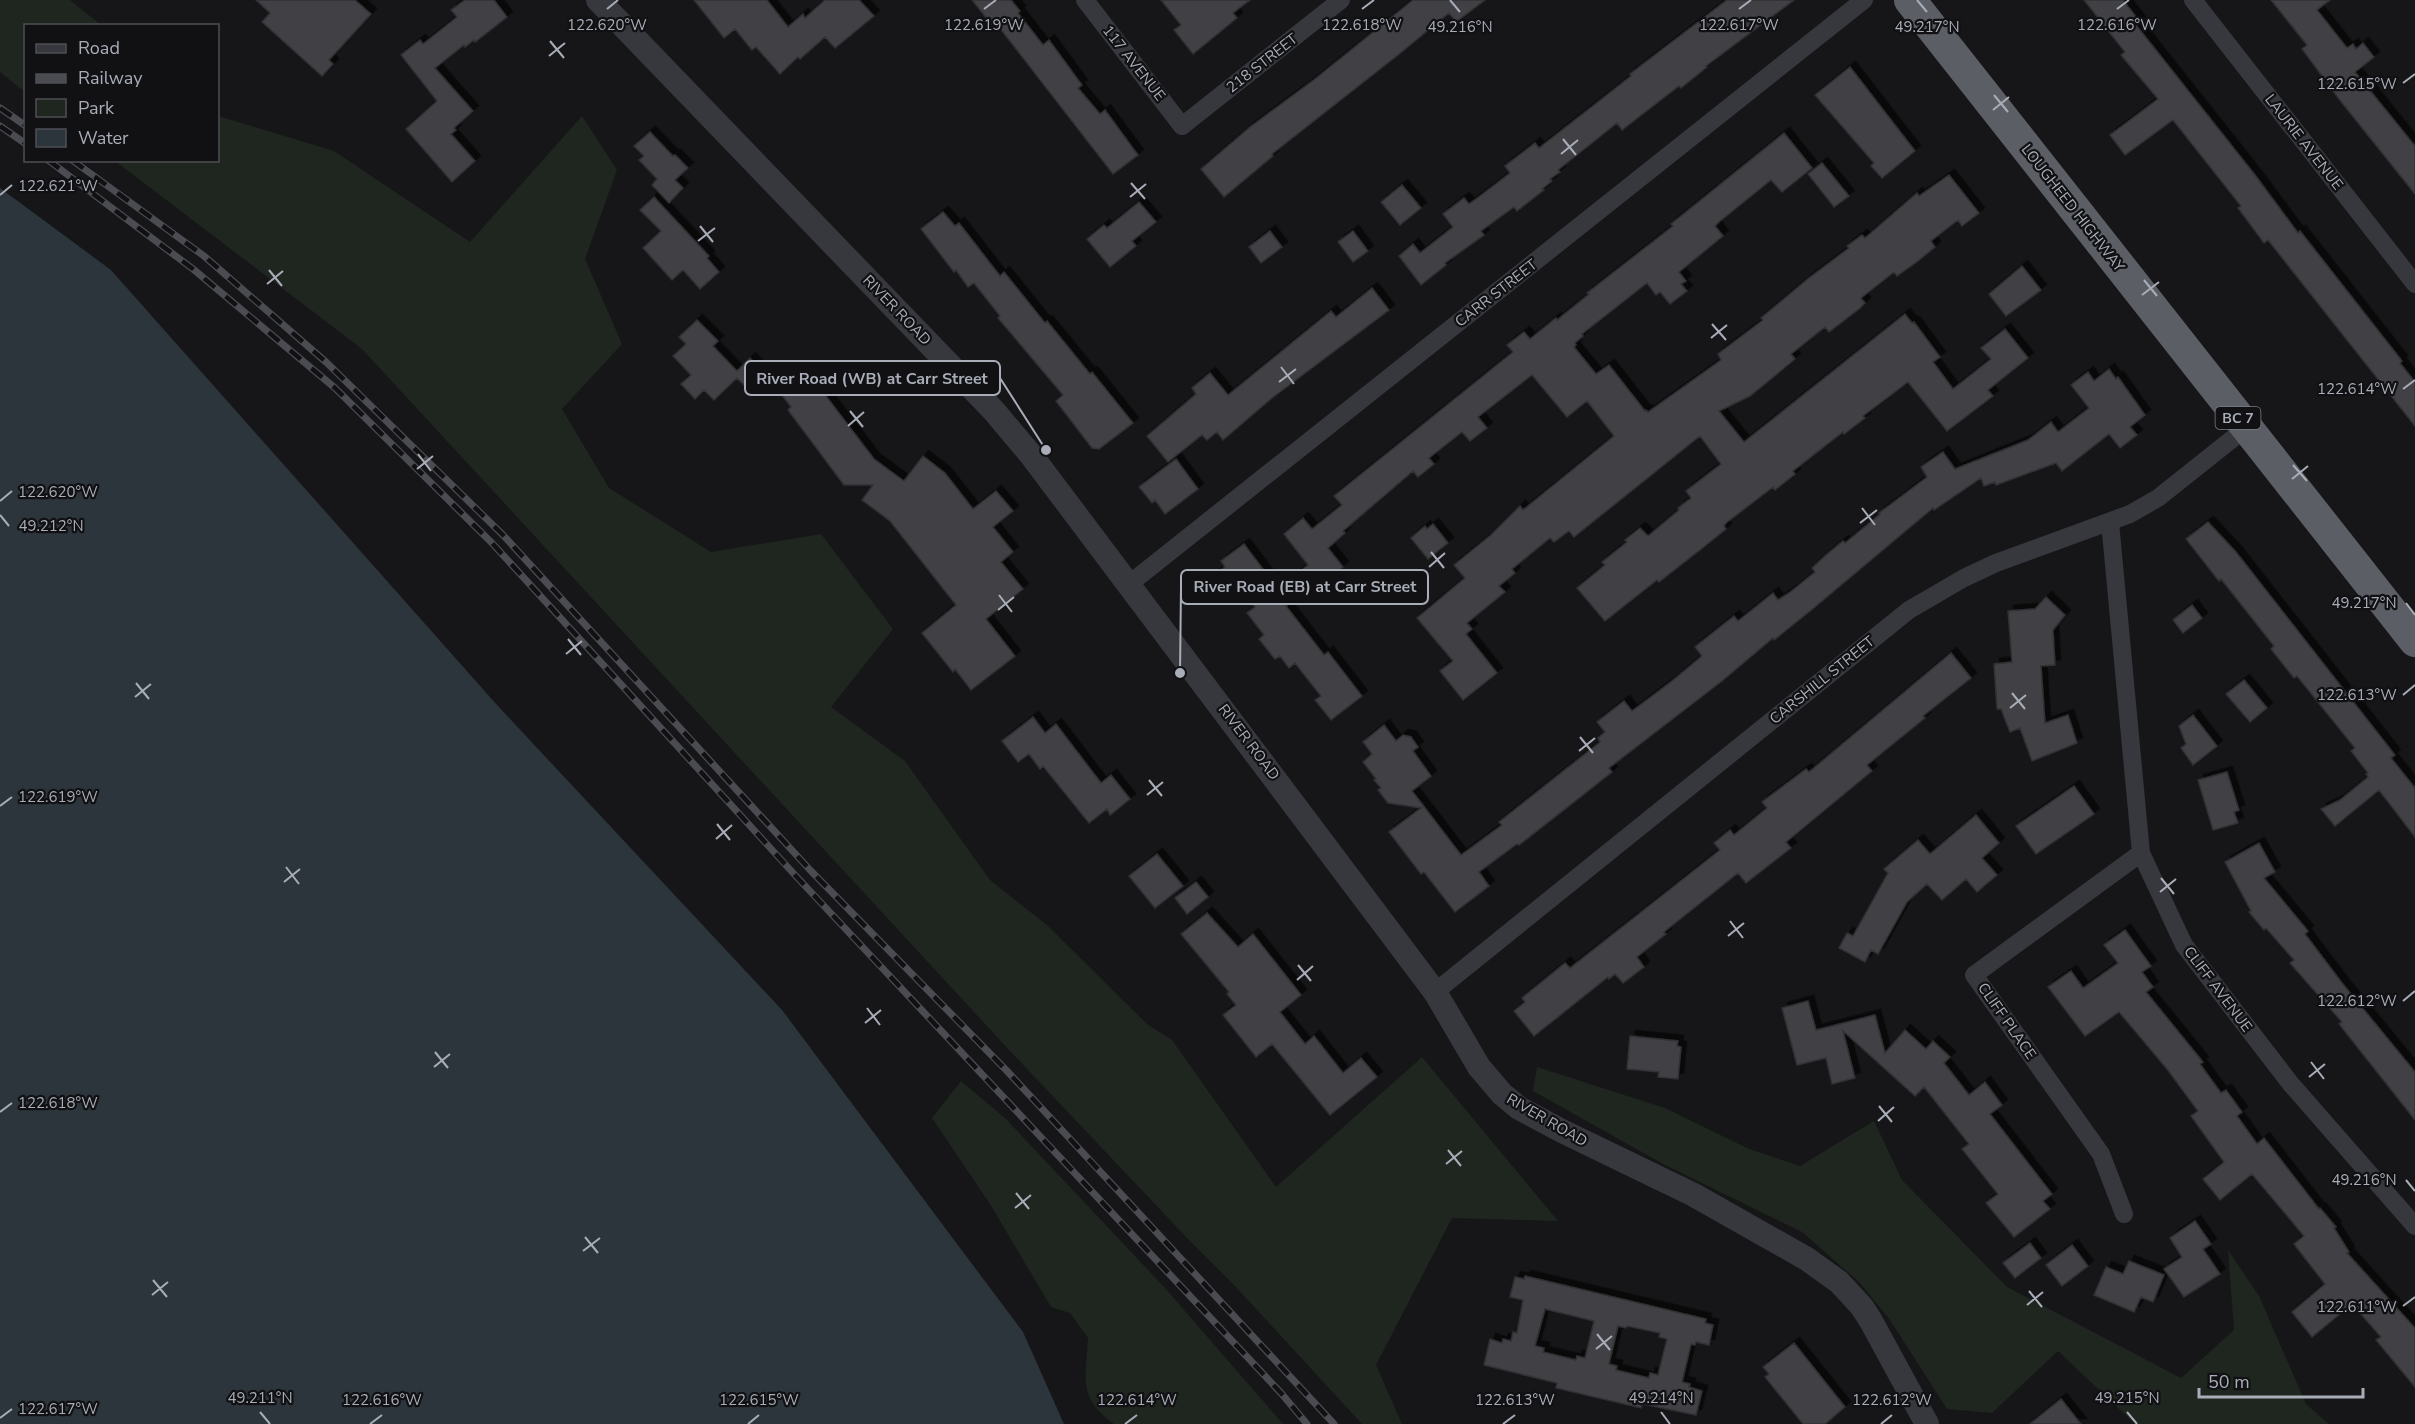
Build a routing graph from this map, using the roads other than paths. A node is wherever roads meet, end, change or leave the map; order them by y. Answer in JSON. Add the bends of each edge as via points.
{"nodes":[{"id":1,"x":598,"y":0,"type":"edge"},
{"id":2,"x":1085,"y":0,"type":"edge"},
{"id":3,"x":1341,"y":0,"type":"edge"},
{"id":4,"x":1864,"y":0,"type":"edge"},
{"id":5,"x":1910,"y":0,"type":"edge"},
{"id":6,"x":2193,"y":0,"type":"edge"},
{"id":7,"x":1182,"y":126,"type":"joint"},
{"id":8,"x":2415,"y":284,"type":"edge"},
{"id":9,"x":2246,"y":428,"type":"junction"},
{"id":10,"x":2110,"y":522,"type":"junction"},
{"id":11,"x":1128,"y":585,"type":"junction"},
{"id":12,"x":2415,"y":641,"type":"edge"},
{"id":13,"x":2141,"y":853,"type":"junction"},
{"id":14,"x":1435,"y":992,"type":"junction"},
{"id":15,"x":2124,"y":1214,"type":"dead end"},
{"id":16,"x":2415,"y":1226,"type":"edge"},
{"id":17,"x":1927,"y":1424,"type":"edge"}],
"edges":[{"from":1,"to":11,"type":"street","name":"RIVER ROAD","via":[[994,411]]},
{"from":2,"to":7,"type":"street","name":"117 AVENUE"},
{"from":3,"to":7,"type":"street","name":"218 STREET"},
{"from":4,"to":11,"type":"street","name":"CARR STREET"},
{"from":5,"to":9,"type":"highway","name":"LOUGHEED HIGHWAY","number":"BC 7"},
{"from":6,"to":8,"type":"street","name":"LAURIE AVENUE"},
{"from":9,"to":10,"type":"street","name":"CARSHILL STREET","via":[[2158,498]]},
{"from":9,"to":12,"type":"highway","name":"LOUGHEED HIGHWAY","number":"BC 7"},
{"from":10,"to":13,"type":"street","name":"CLIFF AVENUE"},
{"from":10,"to":14,"type":"street","name":"CARSHILL STREET","via":[[1996,563],[1910,610]]},
{"from":11,"to":14,"type":"street","name":"RIVER ROAD"},
{"from":13,"to":15,"type":"street","name":"CLIFF PLACE","via":[[1974,975],[2101,1154]]},
{"from":13,"to":16,"type":"street","name":"CLIFF AVENUE","via":[[2184,945],[2290,1083]]},
{"from":14,"to":17,"type":"street","name":"RIVER ROAD","via":[[1479,1068],[1519,1108],[1694,1195],[1807,1259],[1839,1282],[1871,1321]]}]}
